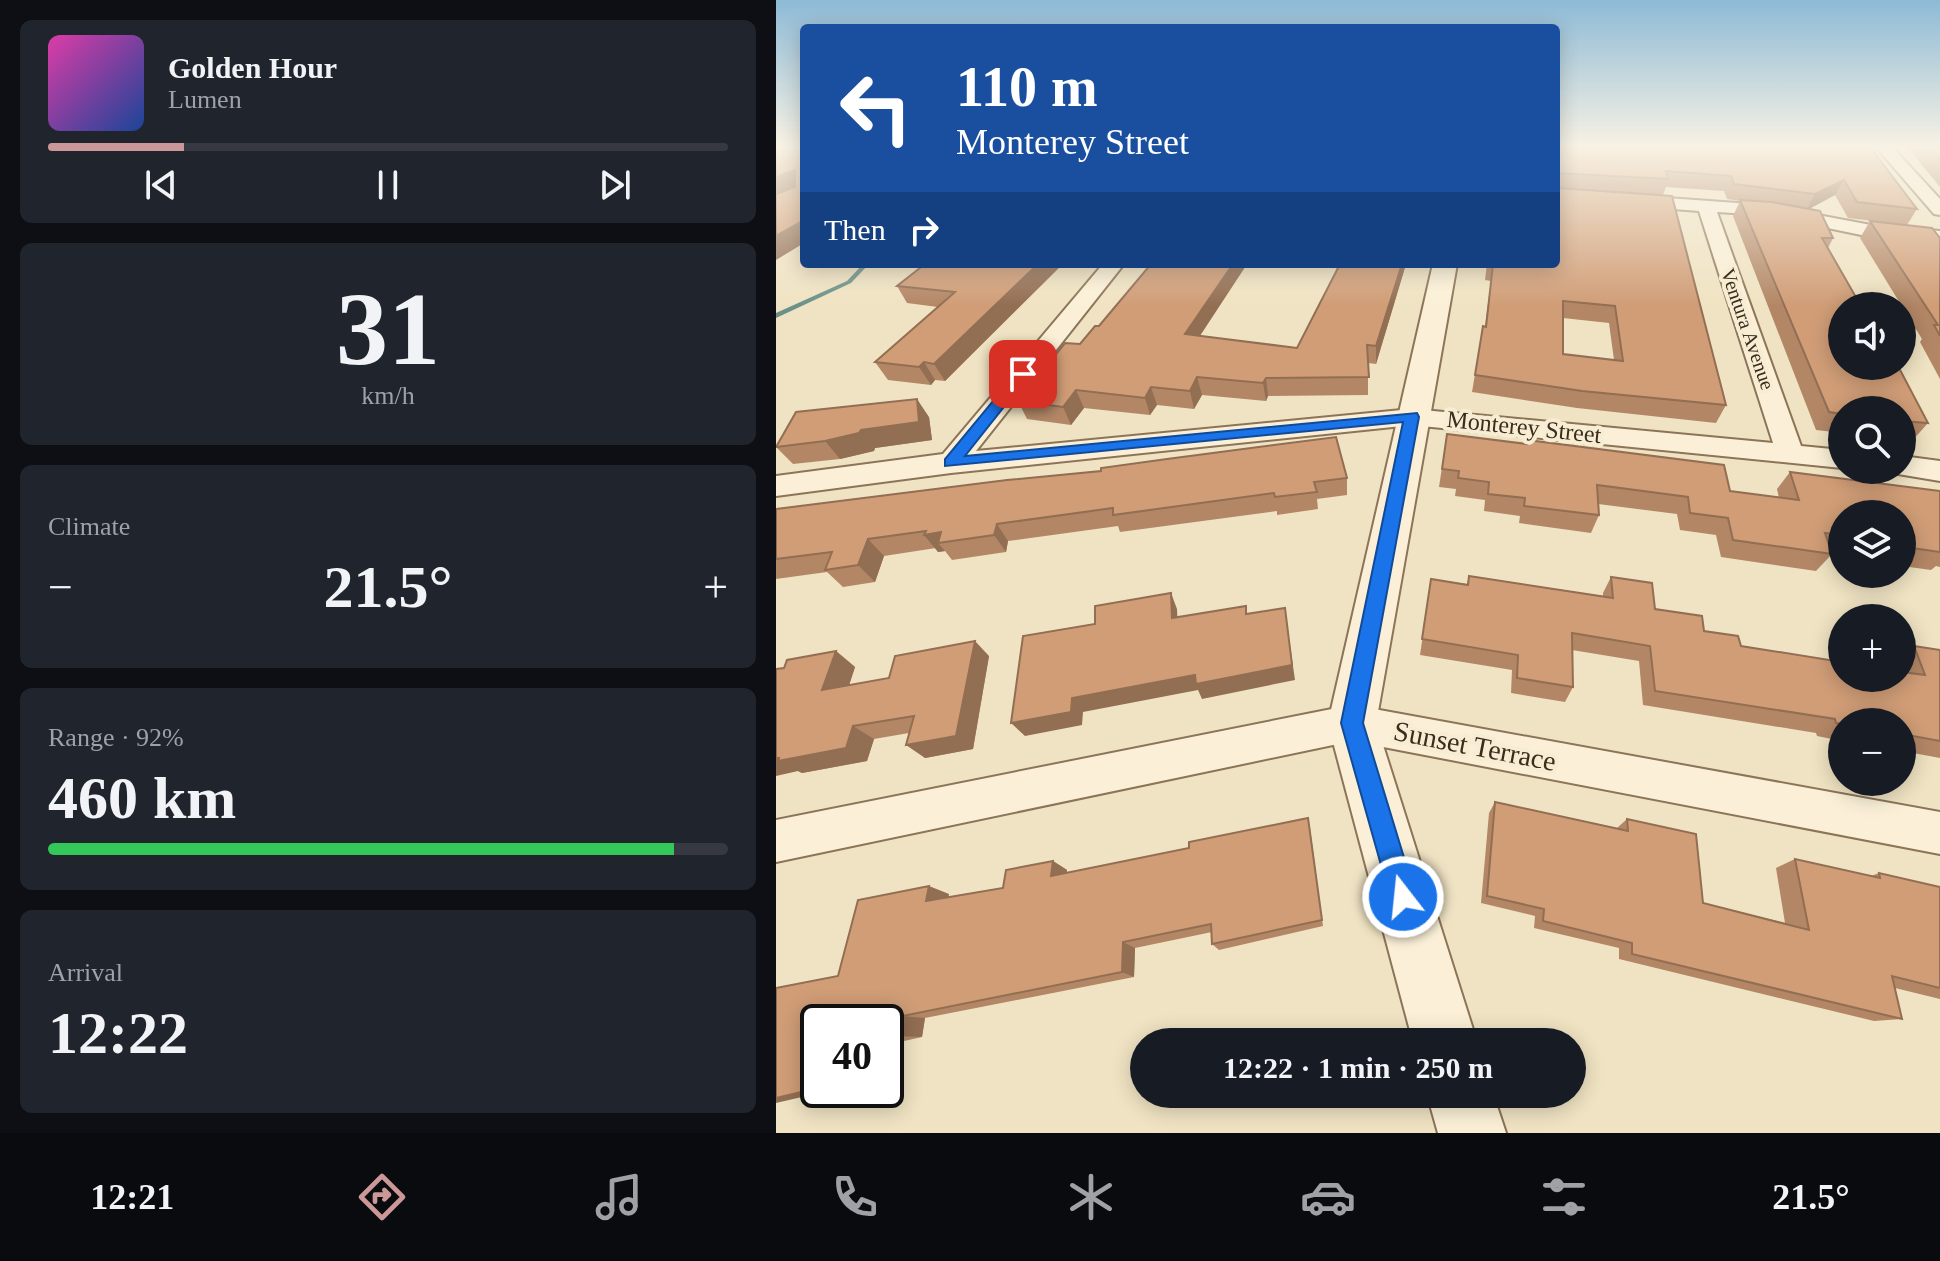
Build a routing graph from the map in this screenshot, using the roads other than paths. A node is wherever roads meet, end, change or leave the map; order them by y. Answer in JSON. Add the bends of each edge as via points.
{"nodes":[{"id":1,"x":1622,"y":200,"type":"edge"},
{"id":2,"x":1706,"y":206,"type":"junction"},
{"id":3,"x":1940,"y":237,"type":"edge"},
{"id":4,"x":1111,"y":268,"type":"edge"},
{"id":5,"x":1444,"y":268,"type":"edge"},
{"id":6,"x":1412,"y":417,"type":"junction"},
{"id":7,"x":1790,"y":453,"type":"junction"},
{"id":8,"x":1828,"y":457,"type":"edge"},
{"id":9,"x":951,"y":463,"type":"junction"},
{"id":10,"x":1916,"y":468,"type":"edge"},
{"id":11,"x":1940,"y":471,"type":"edge"},
{"id":12,"x":776,"y":486,"type":"edge"},
{"id":13,"x":1352,"y":723,"type":"junction"},
{"id":14,"x":1940,"y":833,"type":"edge"},
{"id":15,"x":776,"y":841,"type":"edge"},
{"id":16,"x":1441,"y":1028,"type":"edge"},
{"id":17,"x":1464,"y":1108,"type":"edge"},
{"id":18,"x":1472,"y":1133,"type":"edge"}],
"edges":[{"from":1,"to":2,"type":"street"},
{"from":2,"to":3,"type":"street"},
{"from":2,"to":7,"type":"street","name":"Ventura Avenue"},
{"from":4,"to":9,"type":"street"},
{"from":5,"to":6,"type":"street"},
{"from":6,"to":7,"type":"street","name":"Monterey Street"},
{"from":6,"to":9,"type":"street","name":"Monterey Street"},
{"from":6,"to":13,"type":"street"},
{"from":7,"to":8,"type":"street","name":"Monterey Street"},
{"from":9,"to":12,"type":"street","name":"Monterey Street"},
{"from":10,"to":11,"type":"street"},
{"from":13,"to":14,"type":"street","name":"Sunset Terrace"},
{"from":13,"to":15,"type":"street","name":"Sunset Terrace"},
{"from":13,"to":16,"type":"street"},
{"from":17,"to":18,"type":"street"}]}
